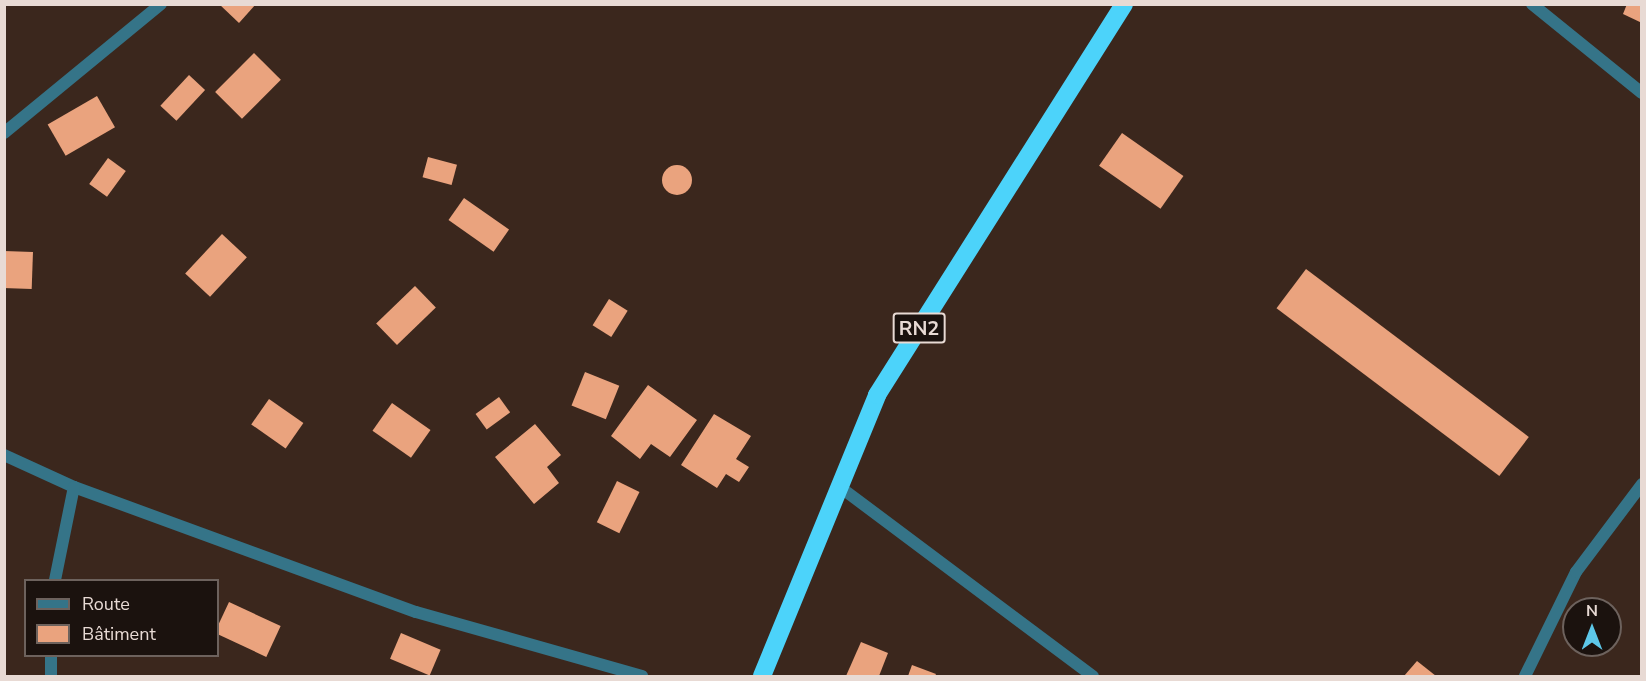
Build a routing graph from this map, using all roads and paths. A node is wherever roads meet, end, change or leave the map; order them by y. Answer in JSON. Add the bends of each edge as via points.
{"nodes":[{"id":1,"x":161,"y":4,"type":"edge"},
{"id":2,"x":1124,"y":4,"type":"edge"},
{"id":3,"x":1532,"y":4,"type":"edge"},
{"id":4,"x":1641,"y":93,"type":"edge"},
{"id":5,"x":4,"y":133,"type":"edge"},
{"id":6,"x":4,"y":455,"type":"edge"},
{"id":7,"x":1641,"y":484,"type":"edge"},
{"id":8,"x":74,"y":487,"type":"junction"},
{"id":9,"x":840,"y":487,"type":"junction"},
{"id":10,"x":55,"y":579,"type":"edge"},
{"id":11,"x":51,"y":657,"type":"edge"},
{"id":12,"x":51,"y":676,"type":"edge"},
{"id":13,"x":642,"y":676,"type":"edge"},
{"id":14,"x":762,"y":676,"type":"edge"},
{"id":15,"x":1093,"y":676,"type":"edge"},
{"id":16,"x":1525,"y":676,"type":"edge"}],
"edges":[{"from":1,"to":5,"type":"street"},
{"from":2,"to":9,"type":"highway","number":"RN2","via":[[878,395]]},
{"from":3,"to":4,"type":"street"},
{"from":6,"to":8,"type":"street"},
{"from":7,"to":16,"type":"street","via":[[1576,572]]},
{"from":8,"to":10,"type":"street"},
{"from":8,"to":13,"type":"street","via":[[416,612]]},
{"from":9,"to":14,"type":"highway","number":"RN2"},
{"from":9,"to":15,"type":"street"},
{"from":11,"to":12,"type":"street"}]}
